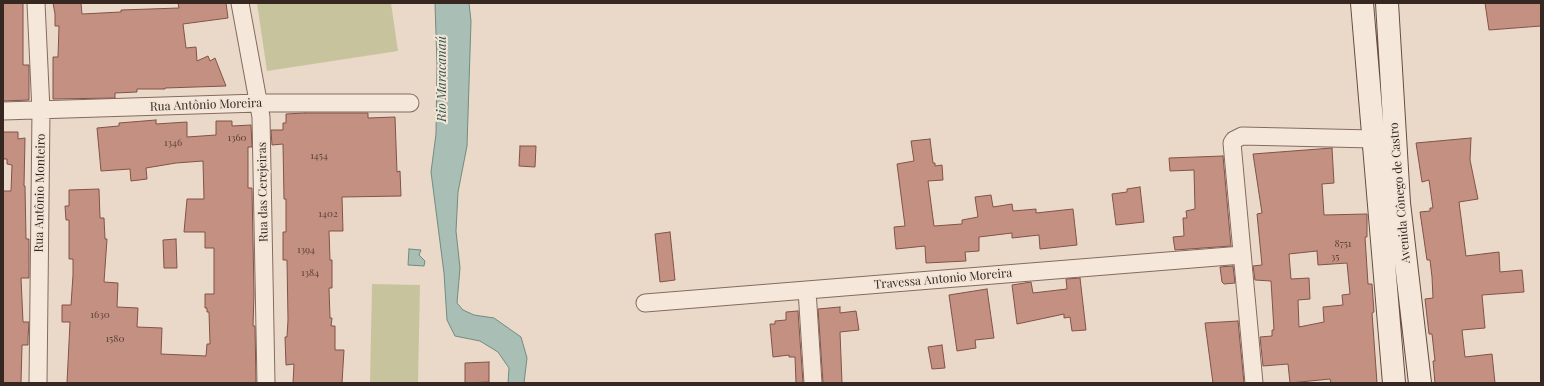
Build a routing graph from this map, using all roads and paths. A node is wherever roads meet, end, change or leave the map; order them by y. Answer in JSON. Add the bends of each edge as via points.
{"nodes":[{"id":1,"x":36,"y":3,"type":"edge"},
{"id":2,"x":240,"y":3,"type":"edge"},
{"id":3,"x":1362,"y":3,"type":"edge"},
{"id":4,"x":1387,"y":3,"type":"edge"},
{"id":5,"x":410,"y":103,"type":"dead end"},
{"id":6,"x":259,"y":104,"type":"junction"},
{"id":7,"x":3,"y":111,"type":"edge"},
{"id":8,"x":41,"y":111,"type":"junction"},
{"id":9,"x":1373,"y":139,"type":"junction"},
{"id":10,"x":1242,"y":254,"type":"junction"},
{"id":11,"x":807,"y":290,"type":"junction"},
{"id":12,"x":645,"y":303,"type":"dead end"},
{"id":13,"x":38,"y":383,"type":"edge"},
{"id":14,"x":266,"y":383,"type":"edge"},
{"id":15,"x":813,"y":383,"type":"edge"},
{"id":16,"x":1254,"y":383,"type":"edge"},
{"id":17,"x":1394,"y":383,"type":"edge"},
{"id":18,"x":1420,"y":383,"type":"edge"}],
"edges":[{"from":1,"to":8,"type":"street","name":"Rua Antônio Monteiro"},
{"from":2,"to":6,"type":"street","name":"Rua das Cerejeiras"},
{"from":3,"to":9,"type":"main road","name":"Avenida Cônego de Castro"},
{"from":4,"to":18,"type":"main road","name":"Avenida Cônego de Castro","via":[[1399,203]]},
{"from":5,"to":6,"type":"street","name":"Rua Antônio Moreira"},
{"from":6,"to":8,"type":"street","name":"Rua Antônio Moreira"},
{"from":6,"to":14,"type":"street","name":"Rua das Cerejeiras","via":[[262,132]]},
{"from":7,"to":8,"type":"street","name":"Rua Antônio Moreira"},
{"from":8,"to":13,"type":"street","name":"Rua Antônio Monteiro"},
{"from":9,"to":10,"type":"street","via":[[1242,136],[1234,140],[1232,146]]},
{"from":9,"to":17,"type":"main road","name":"Avenida Cônego de Castro"},
{"from":10,"to":11,"type":"street","name":"Travessa Antonio Moreira"},
{"from":10,"to":16,"type":"street"},
{"from":11,"to":12,"type":"street","name":"Travessa Antonio Moreira"},
{"from":11,"to":15,"type":"street"}]}
